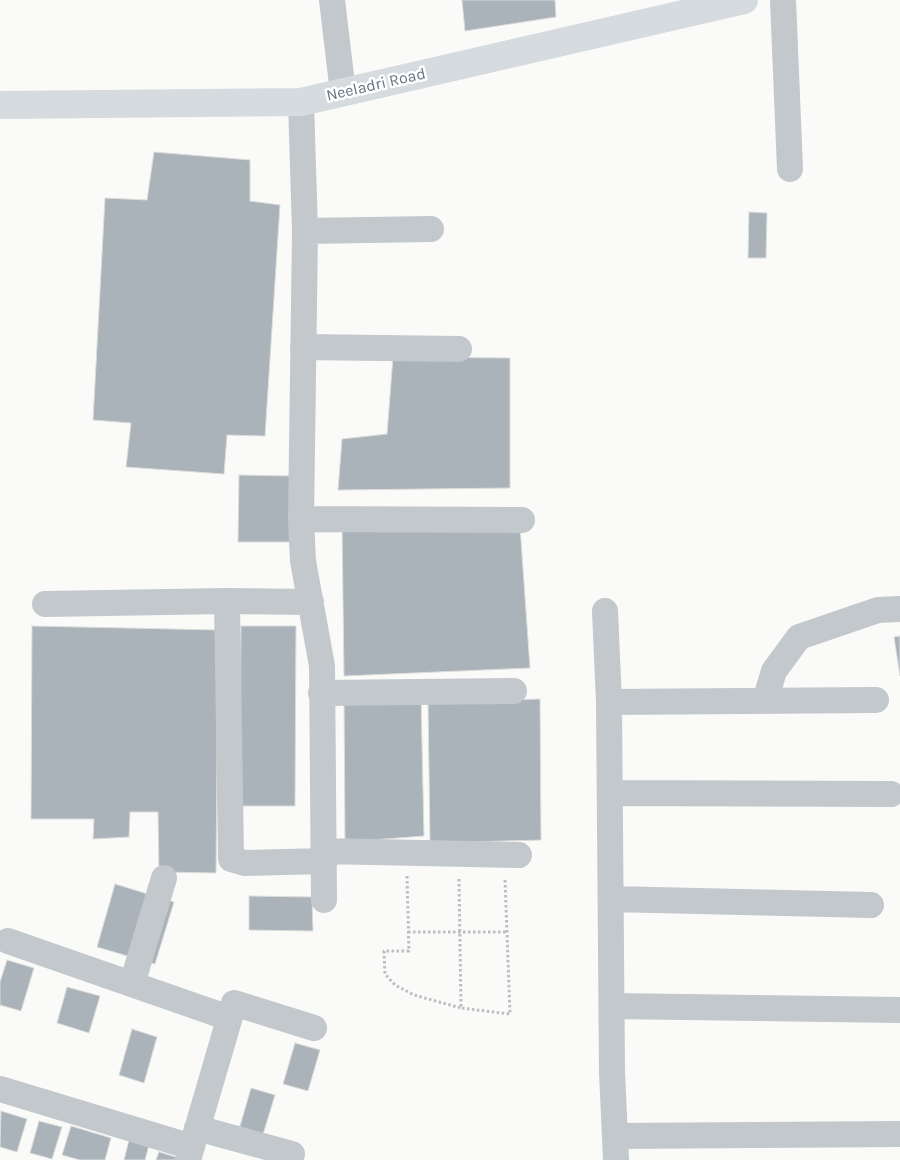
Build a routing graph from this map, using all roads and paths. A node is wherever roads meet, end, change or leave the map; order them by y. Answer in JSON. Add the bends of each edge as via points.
{"nodes":[{"id":1,"x":332,"y":0,"type":"edge"},
{"id":2,"x":744,"y":0,"type":"edge"},
{"id":3,"x":783,"y":0,"type":"edge"},
{"id":4,"x":343,"y":93,"type":"junction"},
{"id":5,"x":301,"y":102,"type":"junction"},
{"id":6,"x":0,"y":105,"type":"edge"},
{"id":7,"x":790,"y":169,"type":"dead end"},
{"id":8,"x":431,"y":228,"type":"dead end"},
{"id":9,"x":305,"y":231,"type":"junction"},
{"id":10,"x":303,"y":347,"type":"junction"},
{"id":11,"x":459,"y":349,"type":"dead end"},
{"id":12,"x":302,"y":519,"type":"junction"},
{"id":13,"x":522,"y":520,"type":"dead end"},
{"id":14,"x":227,"y":601,"type":"junction"},
{"id":15,"x":311,"y":602,"type":"junction"},
{"id":16,"x":45,"y":604,"type":"dead end"},
{"id":17,"x":900,"y":609,"type":"edge"},
{"id":18,"x":605,"y":611,"type":"dead end"},
{"id":19,"x":514,"y":691,"type":"dead end"},
{"id":20,"x":321,"y":693,"type":"junction"},
{"id":21,"x":876,"y":700,"type":"dead end"},
{"id":22,"x":765,"y":701,"type":"junction"},
{"id":23,"x":609,"y":702,"type":"junction"},
{"id":24,"x":611,"y":792,"type":"junction"},
{"id":25,"x":891,"y":794,"type":"dead end"},
{"id":26,"x":457,"y":853,"type":"junction"},
{"id":27,"x":324,"y":856,"type":"junction"},
{"id":28,"x":512,"y":863,"type":"joint"},
{"id":29,"x":416,"y":875,"type":"dead end"},
{"id":30,"x":164,"y":878,"type":"dead end"},
{"id":31,"x":612,"y":899,"type":"junction"},
{"id":32,"x":324,"y":900,"type":"dead end"},
{"id":33,"x":871,"y":905,"type":"dead end"},
{"id":34,"x":408,"y":932,"type":"junction"},
{"id":35,"x":460,"y":932,"type":"junction"},
{"id":36,"x":507,"y":932,"type":"junction"},
{"id":37,"x":8,"y":941,"type":"dead end"},
{"id":38,"x":132,"y":984,"type":"junction"},
{"id":39,"x":612,"y":1006,"type":"junction"},
{"id":40,"x":461,"y":1008,"type":"junction"},
{"id":41,"x":900,"y":1010,"type":"edge"},
{"id":42,"x":229,"y":1018,"type":"junction"},
{"id":43,"x":314,"y":1028,"type":"dead end"},
{"id":44,"x":0,"y":1090,"type":"edge"},
{"id":45,"x":900,"y":1134,"type":"edge"},
{"id":46,"x":192,"y":1145,"type":"edge"},
{"id":47,"x":616,"y":1148,"type":"edge"},
{"id":48,"x":292,"y":1154,"type":"dead end"}],
"edges":[{"from":1,"to":4,"type":"street"},
{"from":2,"to":4,"type":"street","name":"Neeladri Road"},
{"from":3,"to":7,"type":"street"},
{"from":4,"to":5,"type":"street","name":"Neeladri Road"},
{"from":5,"to":6,"type":"street","name":"Neeladri Road"},
{"from":5,"to":9,"type":"street"},
{"from":8,"to":9,"type":"street"},
{"from":9,"to":10,"type":"street"},
{"from":10,"to":11,"type":"street"},
{"from":10,"to":12,"type":"street"},
{"from":12,"to":13,"type":"street"},
{"from":12,"to":15,"type":"street","via":[[303,561]]},
{"from":14,"to":15,"type":"street"},
{"from":14,"to":16,"type":"street"},
{"from":14,"to":27,"type":"street","via":[[231,860],[245,863]]},
{"from":15,"to":20,"type":"street","via":[[322,666]]},
{"from":17,"to":22,"type":"street","via":[[878,610],[799,637],[774,671]]},
{"from":18,"to":23,"type":"street"},
{"from":19,"to":20,"type":"street"},
{"from":20,"to":27,"type":"street"},
{"from":21,"to":22,"type":"street"},
{"from":22,"to":23,"type":"street"},
{"from":23,"to":24,"type":"street"},
{"from":24,"to":25,"type":"street"},
{"from":24,"to":31,"type":"street"},
{"from":26,"to":27,"type":"street"},
{"from":26,"to":28,"type":"street"},
{"from":26,"to":35,"type":"path"},
{"from":27,"to":32,"type":"street"},
{"from":28,"to":36,"type":"path"},
{"from":29,"to":34,"type":"path","via":[[407,875]]},
{"from":30,"to":38,"type":"street"},
{"from":31,"to":33,"type":"street"},
{"from":31,"to":39,"type":"street"},
{"from":34,"to":35,"type":"path"},
{"from":34,"to":40,"type":"path","via":[[409,952],[384,951],[385,974],[395,985],[414,995]]},
{"from":35,"to":36,"type":"path"},
{"from":35,"to":40,"type":"path"},
{"from":36,"to":40,"type":"path","via":[[510,1014]]},
{"from":37,"to":38,"type":"street"},
{"from":38,"to":42,"type":"street"},
{"from":39,"to":41,"type":"street"},
{"from":39,"to":47,"type":"street"},
{"from":42,"to":43,"type":"street","via":[[234,1003]]},
{"from":42,"to":46,"type":"street"},
{"from":44,"to":46,"type":"street"},
{"from":45,"to":47,"type":"street"},
{"from":46,"to":48,"type":"street"}]}
